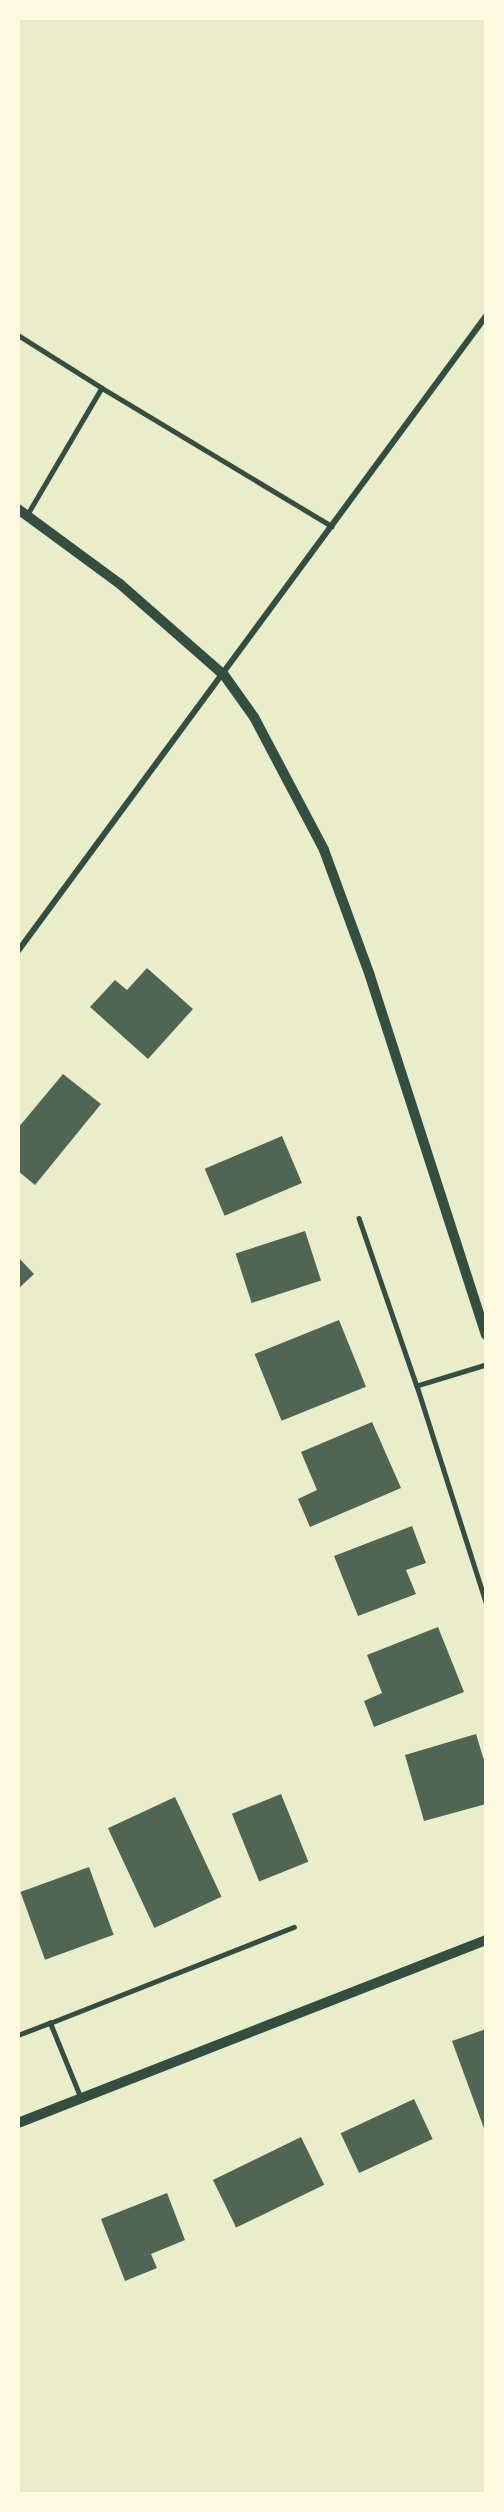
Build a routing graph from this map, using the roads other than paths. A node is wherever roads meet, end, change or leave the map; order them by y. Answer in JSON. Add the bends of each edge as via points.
{"nodes":[{"id":1,"x":486,"y":316,"type":"edge"},
{"id":2,"x":18,"y":335,"type":"edge"},
{"id":3,"x":102,"y":388,"type":"junction"},
{"id":4,"x":22,"y":512,"type":"edge"},
{"id":5,"x":332,"y":526,"type":"junction"},
{"id":6,"x":224,"y":675,"type":"junction"},
{"id":7,"x":18,"y":951,"type":"edge"},
{"id":8,"x":359,"y":1218,"type":"dead end"},
{"id":9,"x":486,"y":1335,"type":"edge"},
{"id":10,"x":486,"y":1365,"type":"edge"},
{"id":11,"x":417,"y":1386,"type":"junction"},
{"id":12,"x":486,"y":1602,"type":"edge"},
{"id":13,"x":294,"y":1927,"type":"dead end"},
{"id":14,"x":486,"y":1940,"type":"edge"},
{"id":15,"x":50,"y":2023,"type":"junction"},
{"id":16,"x":18,"y":2034,"type":"edge"},
{"id":17,"x":81,"y":2099,"type":"junction"},
{"id":18,"x":18,"y":2123,"type":"edge"}],
"edges":[{"from":1,"to":5,"type":"street"},
{"from":2,"to":3,"type":"lane"},
{"from":3,"to":4,"type":"lane"},
{"from":3,"to":5,"type":"lane"},
{"from":4,"to":6,"type":"street","via":[[120,584]]},
{"from":5,"to":6,"type":"street"},
{"from":6,"to":7,"type":"street"},
{"from":6,"to":9,"type":"street","via":[[254,717],[324,850],[370,976]]},
{"from":8,"to":11,"type":"lane"},
{"from":10,"to":11,"type":"lane"},
{"from":11,"to":12,"type":"lane"},
{"from":13,"to":15,"type":"lane"},
{"from":14,"to":17,"type":"street"},
{"from":15,"to":16,"type":"lane"},
{"from":15,"to":17,"type":"lane"},
{"from":17,"to":18,"type":"street"}]}
